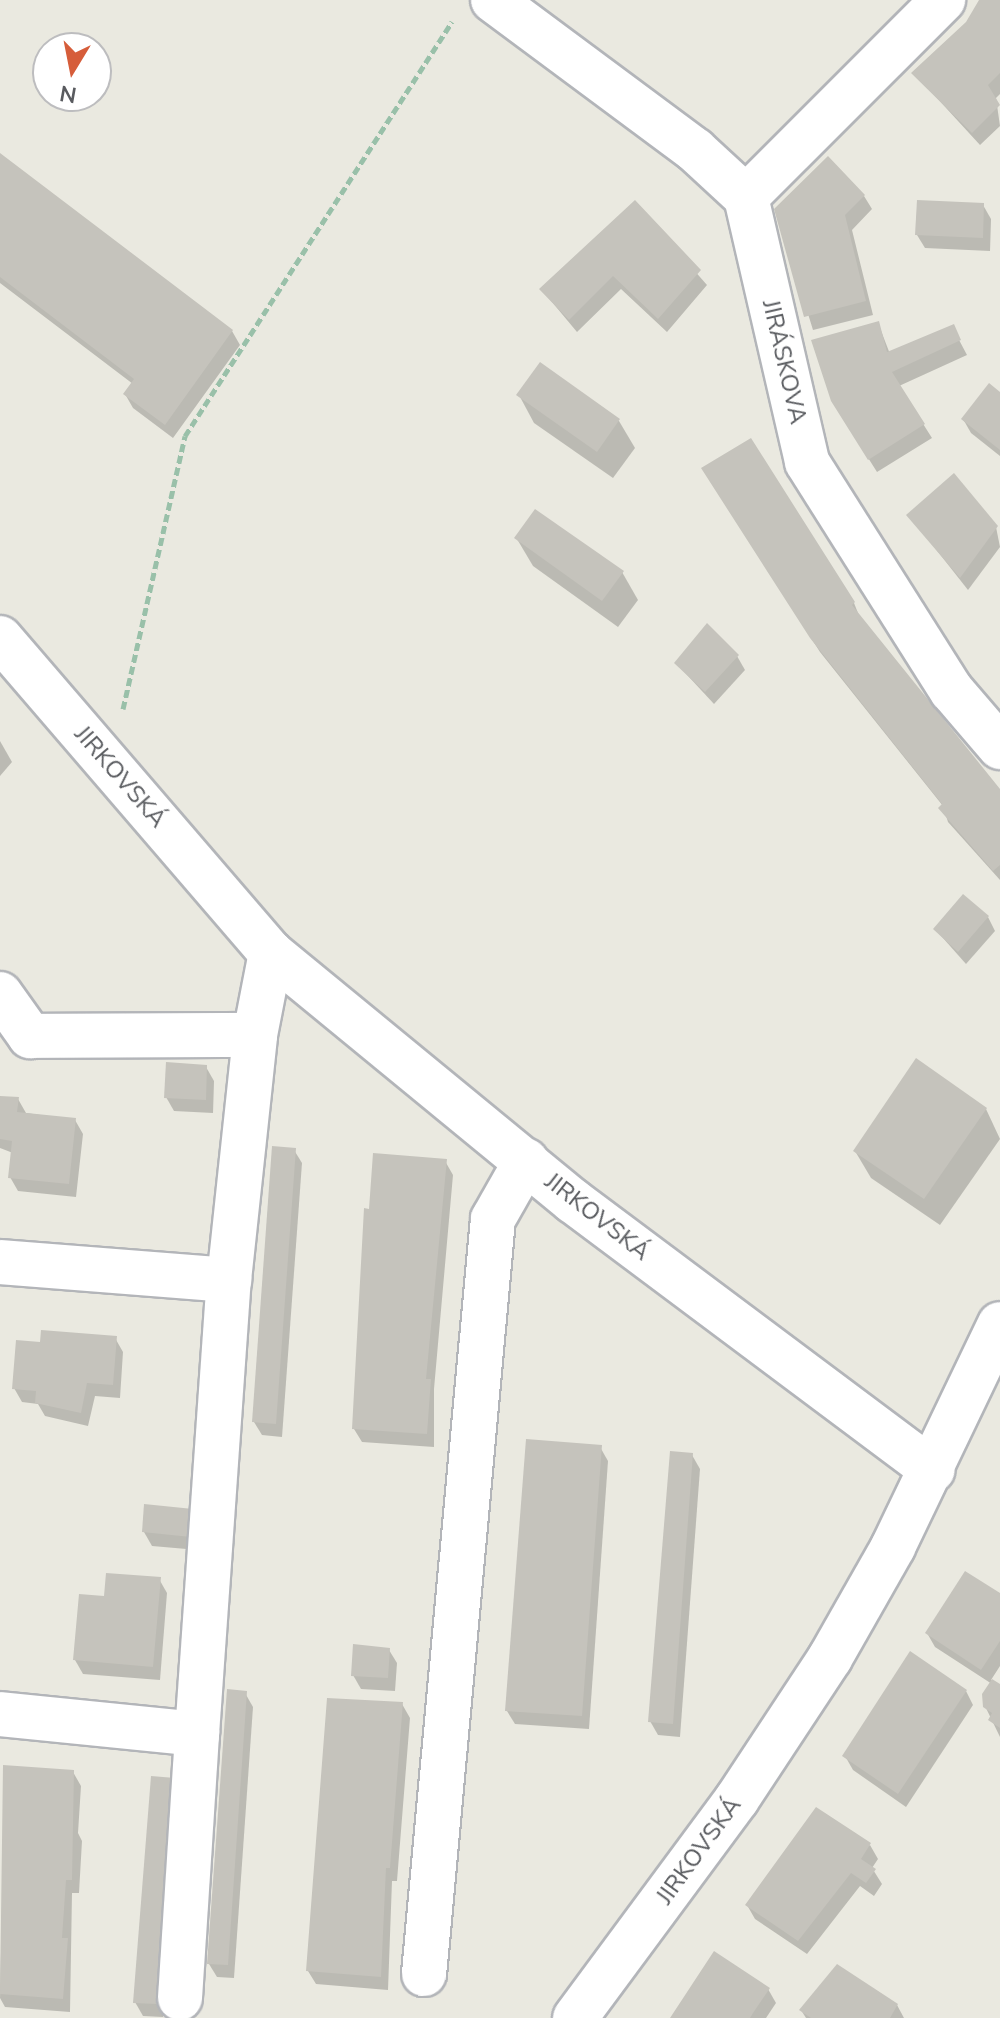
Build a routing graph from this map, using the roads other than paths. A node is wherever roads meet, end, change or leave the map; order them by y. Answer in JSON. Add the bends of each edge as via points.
{"nodes":[{"id":1,"x":943,"y":0,"type":"edge"},
{"id":2,"x":475,"y":7,"type":"edge"},
{"id":3,"x":746,"y":197,"type":"junction"},
{"id":4,"x":0,"y":638,"type":"edge"},
{"id":5,"x":1000,"y":747,"type":"edge"},
{"id":6,"x":271,"y":953,"type":"junction"},
{"id":7,"x":0,"y":994,"type":"edge"},
{"id":8,"x":255,"y":1035,"type":"junction"},
{"id":9,"x":526,"y":1161,"type":"junction"},
{"id":10,"x":0,"y":1262,"type":"edge"},
{"id":11,"x":229,"y":1280,"type":"junction"},
{"id":12,"x":1000,"y":1324,"type":"edge"},
{"id":13,"x":984,"y":1391,"type":"edge"},
{"id":14,"x":933,"y":1470,"type":"junction"},
{"id":15,"x":0,"y":1714,"type":"edge"},
{"id":16,"x":197,"y":1734,"type":"junction"},
{"id":17,"x":424,"y":1974,"type":"dead end"},
{"id":18,"x":180,"y":1998,"type":"dead end"},
{"id":19,"x":575,"y":2018,"type":"edge"}],
"edges":[{"from":1,"to":3,"type":"street"},
{"from":2,"to":3,"type":"street","via":[[695,150]]},
{"from":3,"to":5,"type":"street","name":"JIRÁSKOVA","via":[[807,462],[952,691]]},
{"from":4,"to":6,"type":"street","name":"JIRKOVSKÁ"},
{"from":6,"to":8,"type":"street"},
{"from":6,"to":9,"type":"street","name":"JIRKOVSKÁ"},
{"from":7,"to":8,"type":"street","via":[[30,1036]]},
{"from":8,"to":11,"type":"street"},
{"from":9,"to":14,"type":"street","name":"JIRKOVSKÁ"},
{"from":9,"to":17,"type":"street","via":[[493,1219]]},
{"from":10,"to":11,"type":"street"},
{"from":11,"to":16,"type":"street"},
{"from":12,"to":13,"type":"street","name":"JIRKOVSKÁ"},
{"from":13,"to":14,"type":"street","name":"JIRKOVSKÁ"},
{"from":14,"to":19,"type":"street","name":"JIRKOVSKÁ","via":[[830,1658],[737,1799]]},
{"from":15,"to":16,"type":"street"},
{"from":16,"to":18,"type":"street"}]}
